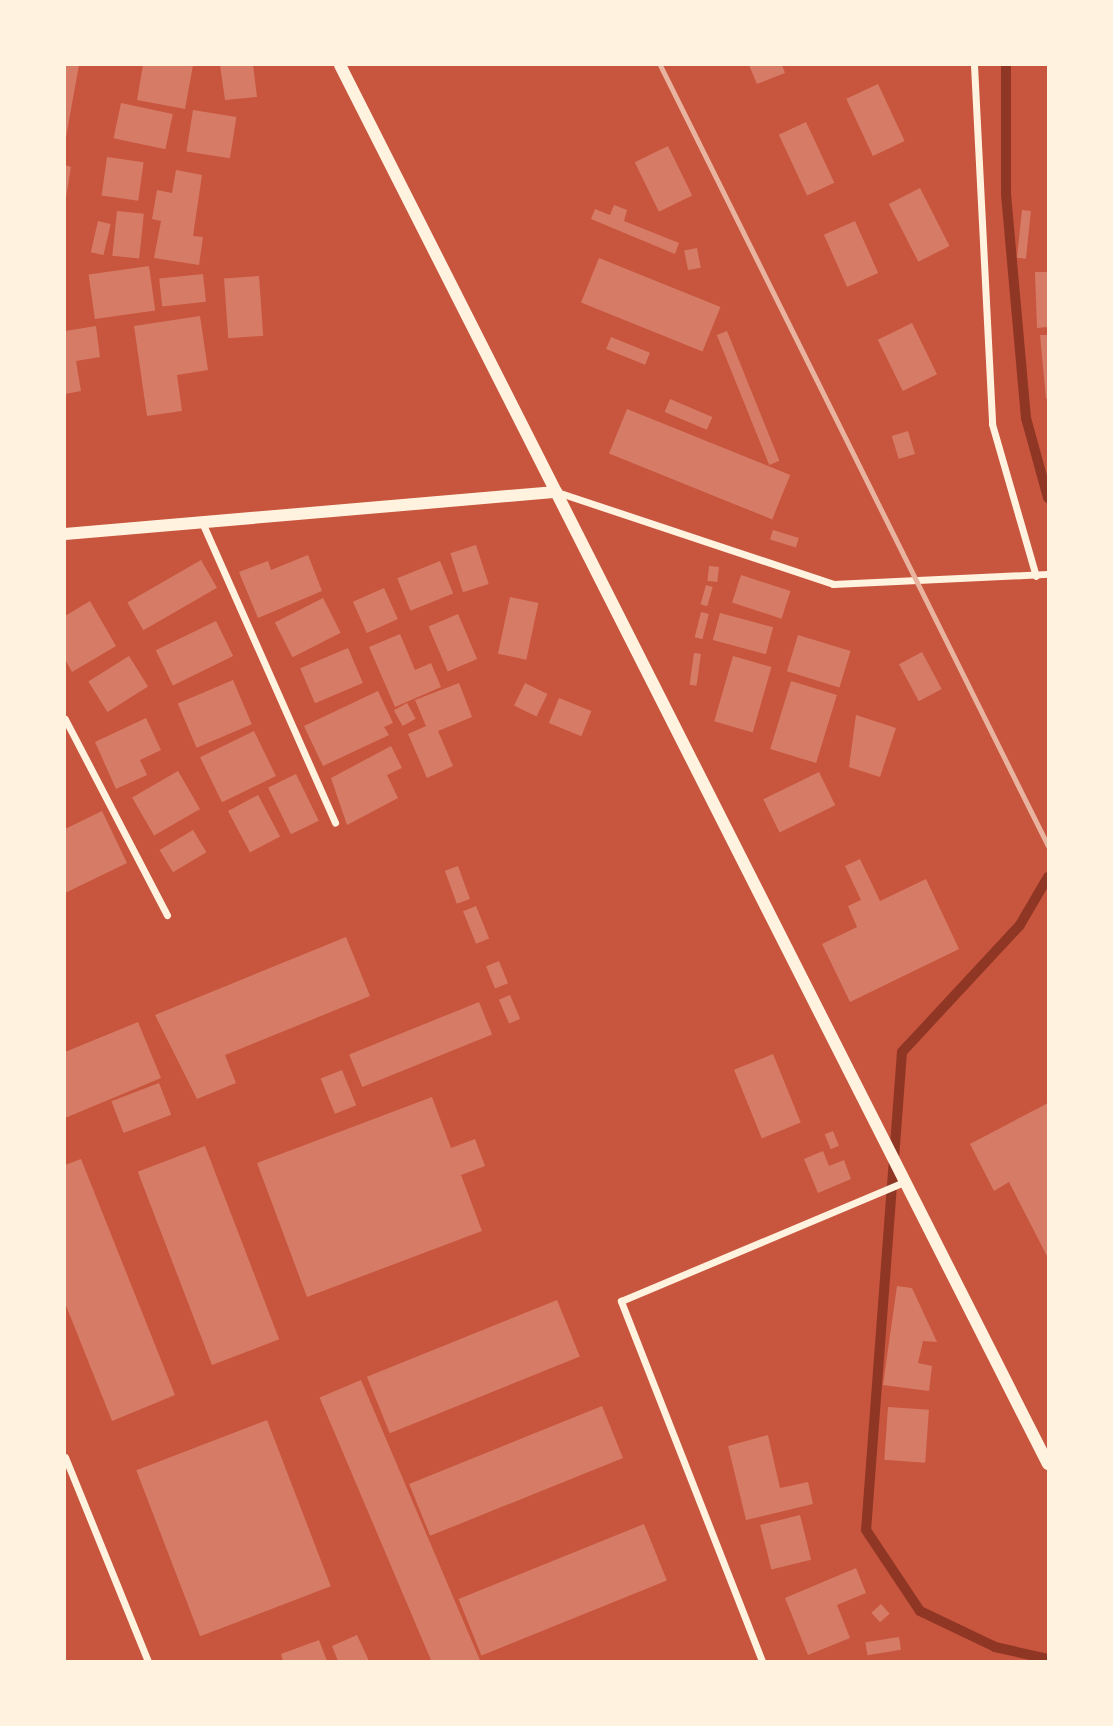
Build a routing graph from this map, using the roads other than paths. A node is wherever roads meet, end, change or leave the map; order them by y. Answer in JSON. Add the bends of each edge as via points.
{"nodes":[{"id":1,"x":340,"y":65,"type":"edge"},
{"id":2,"x":974,"y":65,"type":"edge"},
{"id":3,"x":556,"y":492,"type":"junction"},
{"id":4,"x":200,"y":519,"type":"junction"},
{"id":5,"x":65,"y":534,"type":"edge"},
{"id":6,"x":1048,"y":574,"type":"edge"},
{"id":7,"x":1036,"y":576,"type":"junction"},
{"id":8,"x":65,"y":719,"type":"edge"},
{"id":9,"x":335,"y":823,"type":"dead end"},
{"id":10,"x":167,"y":915,"type":"dead end"},
{"id":11,"x":904,"y":1182,"type":"junction"},
{"id":12,"x":65,"y":1457,"type":"edge"},
{"id":13,"x":1048,"y":1464,"type":"edge"},
{"id":14,"x":149,"y":1661,"type":"edge"},
{"id":15,"x":762,"y":1661,"type":"edge"}],
"edges":[{"from":1,"to":3,"type":"street"},
{"from":2,"to":7,"type":"street","via":[[992,424]]},
{"from":3,"to":4,"type":"street"},
{"from":3,"to":7,"type":"street","via":[[833,584]]},
{"from":3,"to":11,"type":"street"},
{"from":4,"to":5,"type":"street"},
{"from":4,"to":9,"type":"street"},
{"from":6,"to":7,"type":"street"},
{"from":8,"to":10,"type":"street"},
{"from":11,"to":13,"type":"street"},
{"from":11,"to":15,"type":"street","via":[[621,1301]]},
{"from":12,"to":14,"type":"street"}]}
